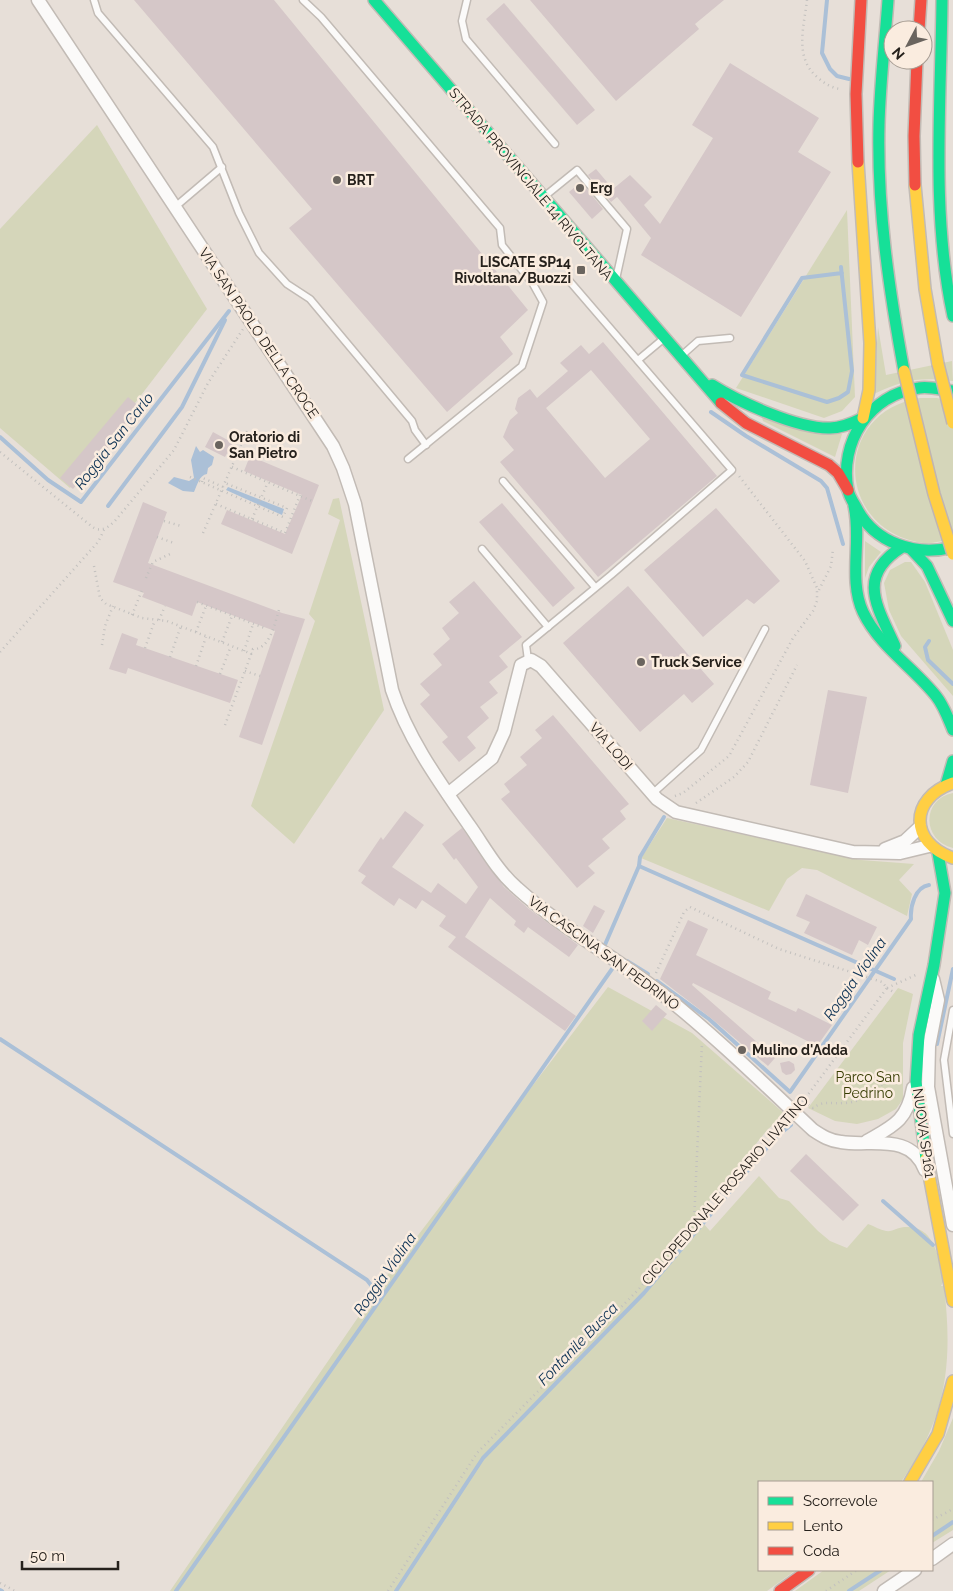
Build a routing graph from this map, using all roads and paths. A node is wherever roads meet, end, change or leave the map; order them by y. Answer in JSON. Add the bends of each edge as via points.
{"nodes":[{"id":1,"x":38,"y":0,"type":"edge"},
{"id":2,"x":94,"y":0,"type":"edge"},
{"id":3,"x":303,"y":0,"type":"edge"},
{"id":4,"x":374,"y":0,"type":"edge"},
{"id":5,"x":467,"y":0,"type":"edge"},
{"id":6,"x":807,"y":0,"type":"edge"},
{"id":7,"x":862,"y":0,"type":"edge"},
{"id":8,"x":888,"y":0,"type":"edge"},
{"id":9,"x":921,"y":0,"type":"edge"},
{"id":10,"x":942,"y":0,"type":"edge"},
{"id":11,"x":920,"y":20,"type":"edge"},
{"id":12,"x":916,"y":70,"type":"edge"},
{"id":13,"x":845,"y":90,"type":"dead end"},
{"id":14,"x":555,"y":144,"type":"dead end"},
{"id":15,"x":222,"y":167,"type":"junction"},
{"id":16,"x":940,"y":179,"type":"junction"},
{"id":17,"x":543,"y":198,"type":"junction"},
{"id":18,"x":175,"y":207,"type":"junction"},
{"id":19,"x":953,"y":270,"type":"edge"},
{"id":20,"x":566,"y":277,"type":"dead end"},
{"id":21,"x":615,"y":283,"type":"junction"},
{"id":22,"x":953,"y":316,"type":"edge"},
{"id":23,"x":250,"y":320,"type":"junction"},
{"id":24,"x":730,"y":338,"type":"dead end"},
{"id":25,"x":664,"y":339,"type":"junction"},
{"id":26,"x":679,"y":358,"type":"junction"},
{"id":27,"x":638,"y":360,"type":"junction"},
{"id":28,"x":688,"y":368,"type":"junction"},
{"id":29,"x":953,"y":391,"type":"edge"},
{"id":30,"x":863,"y":418,"type":"junction"},
{"id":31,"x":953,"y":423,"type":"edge"},
{"id":32,"x":248,"y":429,"type":"dead end"},
{"id":33,"x":426,"y":445,"type":"junction"},
{"id":34,"x":0,"y":452,"type":"edge"},
{"id":35,"x":408,"y":459,"type":"dead end"},
{"id":36,"x":232,"y":467,"type":"junction"},
{"id":37,"x":190,"y":476,"type":"dead end"},
{"id":38,"x":503,"y":481,"type":"dead end"},
{"id":39,"x":268,"y":482,"type":"junction"},
{"id":40,"x":223,"y":487,"type":"junction"},
{"id":41,"x":300,"y":496,"type":"junction"},
{"id":42,"x":850,"y":496,"type":"junction"},
{"id":43,"x":261,"y":498,"type":"junction"},
{"id":44,"x":312,"y":500,"type":"dead end"},
{"id":45,"x":216,"y":504,"type":"junction"},
{"id":46,"x":258,"y":505,"type":"junction"},
{"id":47,"x":252,"y":519,"type":"junction"},
{"id":48,"x":164,"y":521,"type":"dead end"},
{"id":49,"x":181,"y":526,"type":"dead end"},
{"id":50,"x":104,"y":529,"type":"junction"},
{"id":51,"x":203,"y":533,"type":"dead end"},
{"id":52,"x":158,"y":537,"type":"dead end"},
{"id":53,"x":174,"y":543,"type":"dead end"},
{"id":54,"x":953,"y":547,"type":"edge"},
{"id":55,"x":907,"y":548,"type":"junction"},
{"id":56,"x":833,"y":549,"type":"dead end"},
{"id":57,"x":482,"y":550,"type":"dead end"},
{"id":58,"x":170,"y":554,"type":"dead end"},
{"id":59,"x":953,"y":554,"type":"edge"},
{"id":60,"x":94,"y":566,"type":"dead end"},
{"id":61,"x":146,"y":578,"type":"dead end"},
{"id":62,"x":595,"y":587,"type":"junction"},
{"id":63,"x":142,"y":590,"type":"dead end"},
{"id":64,"x":818,"y":591,"type":"dead end"},
{"id":65,"x":197,"y":602,"type":"dead end"},
{"id":66,"x":112,"y":606,"type":"junction"},
{"id":67,"x":165,"y":606,"type":"dead end"},
{"id":68,"x":206,"y":606,"type":"junction"},
{"id":69,"x":279,"y":610,"type":"dead end"},
{"id":70,"x":132,"y":615,"type":"junction"},
{"id":71,"x":232,"y":616,"type":"junction"},
{"id":72,"x":155,"y":620,"type":"junction"},
{"id":73,"x":159,"y":620,"type":"junction"},
{"id":74,"x":953,"y":621,"type":"edge"},
{"id":75,"x":253,"y":624,"type":"junction"},
{"id":76,"x":181,"y":626,"type":"junction"},
{"id":77,"x":548,"y":627,"type":"junction"},
{"id":78,"x":267,"y":629,"type":"dead end"},
{"id":79,"x":765,"y":629,"type":"dead end"},
{"id":80,"x":196,"y":632,"type":"junction"},
{"id":81,"x":206,"y":636,"type":"junction"},
{"id":82,"x":222,"y":642,"type":"junction"},
{"id":83,"x":102,"y":645,"type":"dead end"},
{"id":84,"x":231,"y":646,"type":"junction"},
{"id":85,"x":144,"y":648,"type":"dead end"},
{"id":86,"x":244,"y":650,"type":"junction"},
{"id":87,"x":0,"y":652,"type":"edge"},
{"id":88,"x":252,"y":654,"type":"junction"},
{"id":89,"x":899,"y":656,"type":"junction"},
{"id":90,"x":170,"y":657,"type":"dead end"},
{"id":91,"x":528,"y":660,"type":"junction"},
{"id":92,"x":797,"y":665,"type":"dead end"},
{"id":93,"x":196,"y":666,"type":"dead end"},
{"id":94,"x":245,"y":671,"type":"junction"},
{"id":95,"x":220,"y":674,"type":"dead end"},
{"id":96,"x":260,"y":676,"type":"dead end"},
{"id":97,"x":926,"y":684,"type":"junction"},
{"id":98,"x":396,"y":702,"type":"joint"},
{"id":99,"x":953,"y":706,"type":"edge"},
{"id":100,"x":225,"y":725,"type":"dead end"},
{"id":101,"x":953,"y":730,"type":"edge"},
{"id":102,"x":953,"y":761,"type":"edge"},
{"id":103,"x":950,"y":784,"type":"edge"},
{"id":104,"x":448,"y":794,"type":"junction"},
{"id":105,"x":652,"y":794,"type":"junction"},
{"id":106,"x":680,"y":814,"type":"junction"},
{"id":107,"x":920,"y":827,"type":"junction"},
{"id":108,"x":933,"y":849,"type":"junction"},
{"id":109,"x":862,"y":853,"type":"junction"},
{"id":110,"x":953,"y":858,"type":"edge"},
{"id":111,"x":953,"y":918,"type":"edge"},
{"id":112,"x":933,"y":968,"type":"junction"},
{"id":113,"x":650,"y":985,"type":"junction"},
{"id":114,"x":887,"y":988,"type":"junction"},
{"id":115,"x":895,"y":993,"type":"dead end"},
{"id":116,"x":953,"y":1010,"type":"edge"},
{"id":117,"x":703,"y":1029,"type":"junction"},
{"id":118,"x":892,"y":1069,"type":"dead end"},
{"id":119,"x":916,"y":1072,"type":"junction"},
{"id":120,"x":804,"y":1102,"type":"junction"},
{"id":121,"x":795,"y":1113,"type":"junction"},
{"id":122,"x":953,"y":1134,"type":"edge"},
{"id":123,"x":866,"y":1141,"type":"junction"},
{"id":124,"x":934,"y":1199,"type":"junction"},
{"id":125,"x":694,"y":1224,"type":"junction"},
{"id":126,"x":953,"y":1225,"type":"edge"},
{"id":127,"x":953,"y":1301,"type":"edge"},
{"id":128,"x":953,"y":1381,"type":"edge"},
{"id":129,"x":911,"y":1481,"type":"edge"},
{"id":130,"x":953,"y":1509,"type":"edge"},
{"id":131,"x":933,"y":1519,"type":"edge"},
{"id":132,"x":953,"y":1544,"type":"edge"},
{"id":133,"x":933,"y":1558,"type":"edge"},
{"id":134,"x":808,"y":1571,"type":"edge"},
{"id":135,"x":856,"y":1571,"type":"edge"},
{"id":136,"x":914,"y":1571,"type":"edge"},
{"id":137,"x":0,"y":1583,"type":"edge"},
{"id":138,"x":15,"y":1591,"type":"edge"},
{"id":139,"x":388,"y":1591,"type":"edge"},
{"id":140,"x":780,"y":1591,"type":"edge"},
{"id":141,"x":826,"y":1591,"type":"edge"},
{"id":142,"x":884,"y":1591,"type":"edge"}],
"edges":[{"from":1,"to":18,"type":"street","name":"VIA SAN PAOLO DELLA CROCE"},
{"from":2,"to":15,"type":"lane","via":[[98,13],[212,147]]},
{"from":3,"to":33,"type":"lane","via":[[321,17],[500,228],[502,245],[543,302],[522,366]]},
{"from":4,"to":17,"type":"main road","name":"STRADA PROVINCIALE 14 RIVOLTANA"},
{"from":5,"to":14,"type":"lane","via":[[462,21],[466,39]]},
{"from":6,"to":13,"type":"path","via":[[802,50],[804,61],[824,83]]},
{"from":7,"to":30,"type":"main road","via":[[857,128],[868,280],[870,376]]},
{"from":8,"to":59,"type":"main road","bridge":true,"via":[[880,89],[880,182],[886,266],[904,371],[934,494]]},
{"from":9,"to":11,"type":"main road"},
{"from":10,"to":16,"type":"main road"},
{"from":12,"to":31,"type":"main road","bridge":true,"via":[[916,173],[921,264],[938,364]]},
{"from":15,"to":18,"type":"lane"},
{"from":15,"to":33,"type":"lane","via":[[239,213],[259,253],[287,284],[316,306],[412,421],[414,430]]},
{"from":16,"to":19,"type":"main road"},
{"from":16,"to":22,"type":"main road","via":[[948,293]]},
{"from":17,"to":21,"type":"main road","name":"STRADA PROVINCIALE 14 RIVOLTANA"},
{"from":17,"to":21,"type":"lane","via":[[577,170],[628,229]]},
{"from":18,"to":23,"type":"street","name":"VIA SAN PAOLO DELLA CROCE"},
{"from":20,"to":27,"type":"lane"},
{"from":21,"to":25,"type":"main road","name":"STRADA PROVINCIALE 14 RIVOLTANA"},
{"from":23,"to":50,"type":"path","via":[[208,383],[174,450],[114,522]]},
{"from":23,"to":98,"type":"street","name":"VIA SAN PAOLO DELLA CROCE","via":[[325,434],[343,468],[355,504]]},
{"from":24,"to":26,"type":"lane","via":[[698,341]]},
{"from":25,"to":26,"type":"main road","name":"STRADA PROVINCIALE 14 RIVOLTANA"},
{"from":25,"to":27,"type":"lane"},
{"from":26,"to":28,"type":"main road","name":"STRADA PROVINCIALE 14 RIVOLTANA"},
{"from":27,"to":62,"type":"lane","via":[[732,470]]},
{"from":28,"to":30,"type":"main road","name":"STRADA PROVINCIALE 14 RIVOLTANA","via":[[740,401],[814,426],[838,427]]},
{"from":28,"to":42,"type":"main road","name":"STRADA PROVINCIALE 14 RIVOLTANA","via":[[731,413],[828,465],[838,473]]},
{"from":29,"to":30,"type":"main road","via":[[927,387],[904,391],[880,402]]},
{"from":30,"to":42,"type":"main road","via":[[847,452],[845,471]]},
{"from":32,"to":36,"type":"path"},
{"from":33,"to":35,"type":"lane"},
{"from":34,"to":50,"type":"path","via":[[90,526]]},
{"from":36,"to":39,"type":"path"},
{"from":36,"to":40,"type":"path"},
{"from":37,"to":40,"type":"path"},
{"from":38,"to":62,"type":"lane"},
{"from":39,"to":41,"type":"path"},
{"from":39,"to":43,"type":"path"},
{"from":40,"to":43,"type":"path"},
{"from":40,"to":45,"type":"path"},
{"from":40,"to":46,"type":"path"},
{"from":41,"to":44,"type":"path"},
{"from":41,"to":47,"type":"path","via":[[285,533]]},
{"from":42,"to":55,"type":"main road","name":"STRADA PROVINCIALE 14 RIVOLTANA","via":[[873,530]]},
{"from":42,"to":89,"type":"main road","via":[[858,520],[855,571],[860,605],[870,624]]},
{"from":43,"to":46,"type":"path"},
{"from":43,"to":46,"type":"path","via":[[287,508],[283,517]]},
{"from":45,"to":47,"type":"path"},
{"from":45,"to":51,"type":"path"},
{"from":46,"to":47,"type":"path"},
{"from":48,"to":49,"type":"path"},
{"from":50,"to":87,"type":"path","via":[[98,542]]},
{"from":52,"to":53,"type":"path"},
{"from":54,"to":55,"type":"main road","via":[[929,551]]},
{"from":55,"to":74,"type":"main road","via":[[927,566]]},
{"from":55,"to":89,"type":"main road","via":[[879,563],[873,579],[879,608]]},
{"from":56,"to":64,"type":"path","via":[[831,566]]},
{"from":57,"to":77,"type":"lane"},
{"from":58,"to":61,"type":"path","via":[[152,563]]},
{"from":60,"to":66,"type":"path","via":[[100,598]]},
{"from":62,"to":77,"type":"lane"},
{"from":63,"to":70,"type":"path"},
{"from":65,"to":68,"type":"path"},
{"from":66,"to":70,"type":"path"},
{"from":66,"to":83,"type":"path"},
{"from":67,"to":73,"type":"path"},
{"from":68,"to":71,"type":"path"},
{"from":68,"to":80,"type":"path"},
{"from":69,"to":88,"type":"path","via":[[266,642],[253,649]]},
{"from":70,"to":72,"type":"path"},
{"from":71,"to":75,"type":"path"},
{"from":71,"to":82,"type":"path"},
{"from":72,"to":73,"type":"path"},
{"from":72,"to":85,"type":"path"},
{"from":73,"to":76,"type":"path"},
{"from":75,"to":78,"type":"path"},
{"from":75,"to":86,"type":"path"},
{"from":76,"to":80,"type":"path"},
{"from":76,"to":90,"type":"path"},
{"from":77,"to":91,"type":"lane","via":[[526,645]]},
{"from":79,"to":105,"type":"lane","via":[[701,750]]},
{"from":80,"to":81,"type":"path"},
{"from":81,"to":82,"type":"path"},
{"from":81,"to":93,"type":"path"},
{"from":82,"to":84,"type":"path"},
{"from":84,"to":86,"type":"path"},
{"from":84,"to":95,"type":"path"},
{"from":86,"to":88,"type":"path"},
{"from":88,"to":94,"type":"path"},
{"from":89,"to":97,"type":"main road"},
{"from":91,"to":104,"type":"street","via":[[520,665],[504,732],[492,758]]},
{"from":91,"to":105,"type":"street","name":"VIA LODI","via":[[541,666]]},
{"from":92,"to":106,"type":"path","via":[[748,762],[731,779]]},
{"from":94,"to":96,"type":"path"},
{"from":94,"to":100,"type":"path"},
{"from":97,"to":99,"type":"main road"},
{"from":97,"to":101,"type":"main road","via":[[947,714]]},
{"from":98,"to":104,"type":"street","name":"VIA CASCINA SAN PEDRINO"},
{"from":102,"to":103,"type":"main road"},
{"from":103,"to":107,"type":"main road","via":[[934,790],[925,800],[920,812]]},
{"from":104,"to":113,"type":"street","name":"VIA CASCINA SAN PEDRINO","via":[[515,887]]},
{"from":105,"to":106,"type":"street","name":"VIA LODI"},
{"from":106,"to":109,"type":"street","name":"VIA LODI"},
{"from":107,"to":108,"type":"main road","name":"NUOVA SP161"},
{"from":107,"to":109,"type":"street","name":"VIA LODI","via":[[902,843]]},
{"from":108,"to":109,"type":"street","name":"VIA LODI"},
{"from":108,"to":110,"type":"main road"},
{"from":108,"to":112,"type":"main road","name":"NUOVA SP161","via":[[945,893]]},
{"from":111,"to":112,"type":"main road","name":"NUOVA SP161"},
{"from":112,"to":114,"type":"path"},
{"from":112,"to":119,"type":"main road","name":"NUOVA SP161","via":[[919,1034]]},
{"from":112,"to":126,"type":"street","via":[[938,1000],[929,1046],[928,1087]]},
{"from":113,"to":114,"type":"path","via":[[684,912],[690,907],[779,949],[875,979]]},
{"from":113,"to":117,"type":"street","name":"VIA CASCINA SAN PEDRINO"},
{"from":114,"to":115,"type":"path"},
{"from":114,"to":120,"type":"path","name":"CICLOPEDONALE ROSARIO LIVATINO"},
{"from":116,"to":122,"type":"lane","via":[[944,1060]]},
{"from":117,"to":121,"type":"street","name":"VIA CASCINA SAN PEDRINO"},
{"from":117,"to":125,"type":"path"},
{"from":118,"to":120,"type":"path","via":[[878,1089],[853,1102],[828,1102],[813,1108]]},
{"from":119,"to":123,"type":"street","name":"VIA CASCINA SAN PEDRINO","via":[[910,1103],[903,1116]]},
{"from":119,"to":124,"type":"main road","name":"NUOVA SP161"},
{"from":120,"to":121,"type":"path","name":"CICLOPEDONALE ROSARIO LIVATINO"},
{"from":121,"to":123,"type":"street","name":"VIA CASCINA SAN PEDRINO","via":[[813,1130],[837,1142]]},
{"from":121,"to":125,"type":"path","name":"CICLOPEDONALE ROSARIO LIVATINO","via":[[790,1121],[772,1132]]},
{"from":123,"to":124,"type":"street","name":"VIA CASCINA SAN PEDRINO","via":[[899,1146],[913,1153],[924,1168]]},
{"from":124,"to":127,"type":"main road","name":"NUOVA SP161"},
{"from":125,"to":139,"type":"path","name":"CICLOPEDONALE ROSARIO LIVATINO","via":[[639,1289],[477,1453]]},
{"from":128,"to":129,"type":"main road","via":[[936,1438]]},
{"from":130,"to":131,"type":"path"},
{"from":132,"to":133,"type":"street"},
{"from":134,"to":140,"type":"main road"},
{"from":135,"to":141,"type":"path"},
{"from":136,"to":142,"type":"street"},
{"from":137,"to":138,"type":"path"}]}
